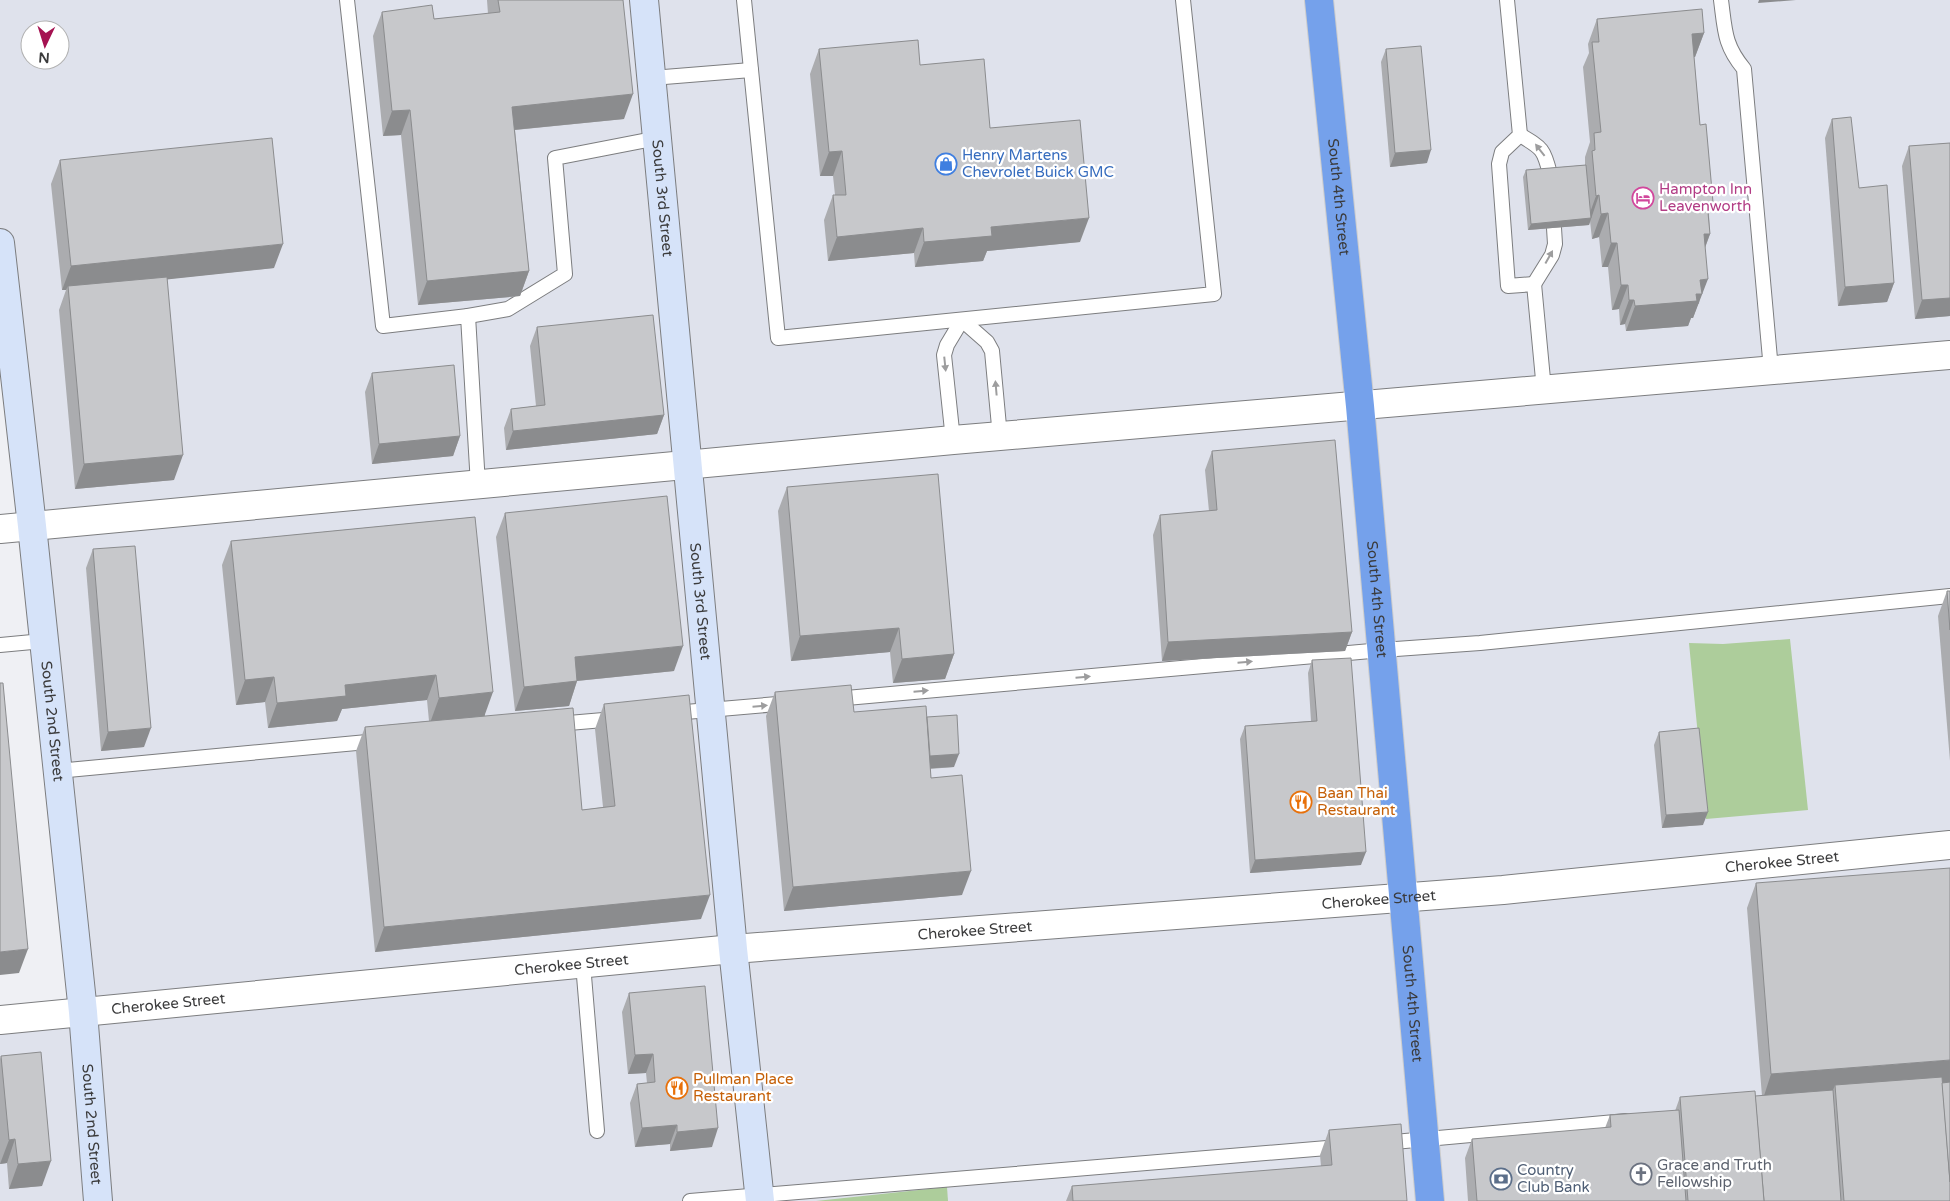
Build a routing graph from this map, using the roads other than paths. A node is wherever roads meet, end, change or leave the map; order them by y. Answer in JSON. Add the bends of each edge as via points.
{"nodes":[{"id":1,"x":347,"y":0,"type":"edge"},
{"id":2,"x":644,"y":0,"type":"edge"},
{"id":3,"x":744,"y":0,"type":"edge"},
{"id":4,"x":1183,"y":0,"type":"edge"},
{"id":5,"x":1320,"y":0,"type":"edge"},
{"id":6,"x":1507,"y":0,"type":"edge"},
{"id":7,"x":1721,"y":0,"type":"edge"},
{"id":8,"x":751,"y":70,"type":"junction"},
{"id":9,"x":652,"y":78,"type":"junction"},
{"id":10,"x":1520,"y":134,"type":"junction"},
{"id":11,"x":658,"y":138,"type":"junction"},
{"id":12,"x":1550,"y":174,"type":"edge"},
{"id":13,"x":1554,"y":228,"type":"edge"},
{"id":14,"x":0,"y":243,"type":"edge"},
{"id":15,"x":1534,"y":284,"type":"junction"},
{"id":16,"x":468,"y":316,"type":"junction"},
{"id":17,"x":962,"y":320,"type":"junction"},
{"id":18,"x":1950,"y":355,"type":"edge"},
{"id":19,"x":1770,"y":370,"type":"junction"},
{"id":20,"x":1544,"y":390,"type":"junction"},
{"id":21,"x":1360,"y":406,"type":"junction"},
{"id":22,"x":1000,"y":437,"type":"junction"},
{"id":23,"x":953,"y":440,"type":"junction"},
{"id":24,"x":688,"y":465,"type":"junction"},
{"id":25,"x":478,"y":485,"type":"junction"},
{"id":26,"x":32,"y":526,"type":"junction"},
{"id":27,"x":0,"y":529,"type":"edge"},
{"id":28,"x":1950,"y":596,"type":"edge"},
{"id":29,"x":43,"y":641,"type":"junction"},
{"id":30,"x":0,"y":646,"type":"edge"},
{"id":31,"x":1382,"y":650,"type":"junction"},
{"id":32,"x":820,"y":700,"type":"edge"},
{"id":33,"x":800,"y":702,"type":"edge"},
{"id":34,"x":711,"y":710,"type":"junction"},
{"id":35,"x":661,"y":714,"type":"edge"},
{"id":36,"x":632,"y":717,"type":"edge"},
{"id":37,"x":542,"y":726,"type":"edge"},
{"id":38,"x":394,"y":740,"type":"edge"},
{"id":39,"x":57,"y":771,"type":"junction"},
{"id":40,"x":1950,"y":845,"type":"edge"},
{"id":41,"x":1405,"y":898,"type":"junction"},
{"id":42,"x":733,"y":950,"type":"junction"},
{"id":43,"x":583,"y":964,"type":"junction"},
{"id":44,"x":83,"y":1012,"type":"junction"},
{"id":45,"x":0,"y":1020,"type":"edge"},
{"id":46,"x":1639,"y":1119,"type":"edge"},
{"id":47,"x":598,"y":1131,"type":"dead end"},
{"id":48,"x":1425,"y":1140,"type":"junction"},
{"id":49,"x":760,"y":1198,"type":"edge"},
{"id":50,"x":98,"y":1201,"type":"edge"},
{"id":51,"x":690,"y":1201,"type":"edge"},
{"id":52,"x":1430,"y":1201,"type":"edge"}],
"edges":[{"from":1,"to":16,"type":"lane","via":[[382,326]]},
{"from":2,"to":9,"type":"street","name":"South 3rd Street"},
{"from":3,"to":8,"type":"lane"},
{"from":4,"to":17,"type":"lane","via":[[1214,294]]},
{"from":5,"to":21,"type":"highway","name":"South 4th Street"},
{"from":6,"to":10,"type":"lane"},
{"from":7,"to":19,"type":"lane","via":[[1726,40],[1744,69]]},
{"from":8,"to":9,"type":"lane"},
{"from":8,"to":17,"type":"lane","via":[[778,338]]},
{"from":9,"to":11,"type":"street","name":"South 3rd Street"},
{"from":12,"to":10,"type":"lane","one_way":true,"via":[[1545,153]]},
{"from":10,"to":15,"type":"lane","via":[[1502,152],[1499,164],[1508,286]]},
{"from":11,"to":16,"type":"lane","via":[[555,158],[565,274],[508,309]]},
{"from":11,"to":24,"type":"street","name":"South 3rd Street"},
{"from":15,"to":13,"type":"lane","one_way":true,"via":[[1552,255]]},
{"from":14,"to":26,"type":"street","name":"South 2nd Street"},
{"from":15,"to":20,"type":"lane"},
{"from":16,"to":25,"type":"lane"},
{"from":22,"to":17,"type":"lane","one_way":true,"via":[[992,351],[987,342]]},
{"from":17,"to":23,"type":"lane","one_way":true,"via":[[946,345],[944,355]]},
{"from":18,"to":19,"type":"street"},
{"from":19,"to":20,"type":"street"},
{"from":20,"to":21,"type":"street"},
{"from":21,"to":22,"type":"street"},
{"from":21,"to":31,"type":"highway","name":"South 4th Street"},
{"from":22,"to":23,"type":"street"},
{"from":23,"to":24,"type":"street"},
{"from":24,"to":25,"type":"street"},
{"from":24,"to":34,"type":"street","name":"South 3rd Street"},
{"from":25,"to":26,"type":"street"},
{"from":26,"to":27,"type":"street"},
{"from":26,"to":29,"type":"street","name":"South 2nd Street"},
{"from":28,"to":31,"type":"lane"},
{"from":29,"to":30,"type":"lane"},
{"from":29,"to":39,"type":"street","name":"South 2nd Street"},
{"from":32,"to":31,"type":"lane","one_way":true},
{"from":31,"to":41,"type":"highway","name":"South 4th Street"},
{"from":34,"to":33,"type":"lane","one_way":true},
{"from":34,"to":35,"type":"lane"},
{"from":34,"to":42,"type":"street","name":"South 3rd Street"},
{"from":36,"to":37,"type":"lane"},
{"from":38,"to":39,"type":"lane"},
{"from":39,"to":44,"type":"street","name":"South 2nd Street"},
{"from":40,"to":41,"type":"street","name":"Cherokee Street"},
{"from":41,"to":42,"type":"street","name":"Cherokee Street"},
{"from":41,"to":48,"type":"highway","name":"South 4th Street"},
{"from":42,"to":43,"type":"street","name":"Cherokee Street"},
{"from":42,"to":49,"type":"street","name":"South 3rd Street"},
{"from":43,"to":44,"type":"street","name":"Cherokee Street"},
{"from":43,"to":47,"type":"lane"},
{"from":44,"to":45,"type":"street","name":"Cherokee Street"},
{"from":44,"to":50,"type":"street","name":"South 2nd Street"},
{"from":46,"to":48,"type":"lane"},
{"from":48,"to":49,"type":"lane"},
{"from":48,"to":52,"type":"highway","name":"South 4th Street"},
{"from":49,"to":51,"type":"lane"}]}
